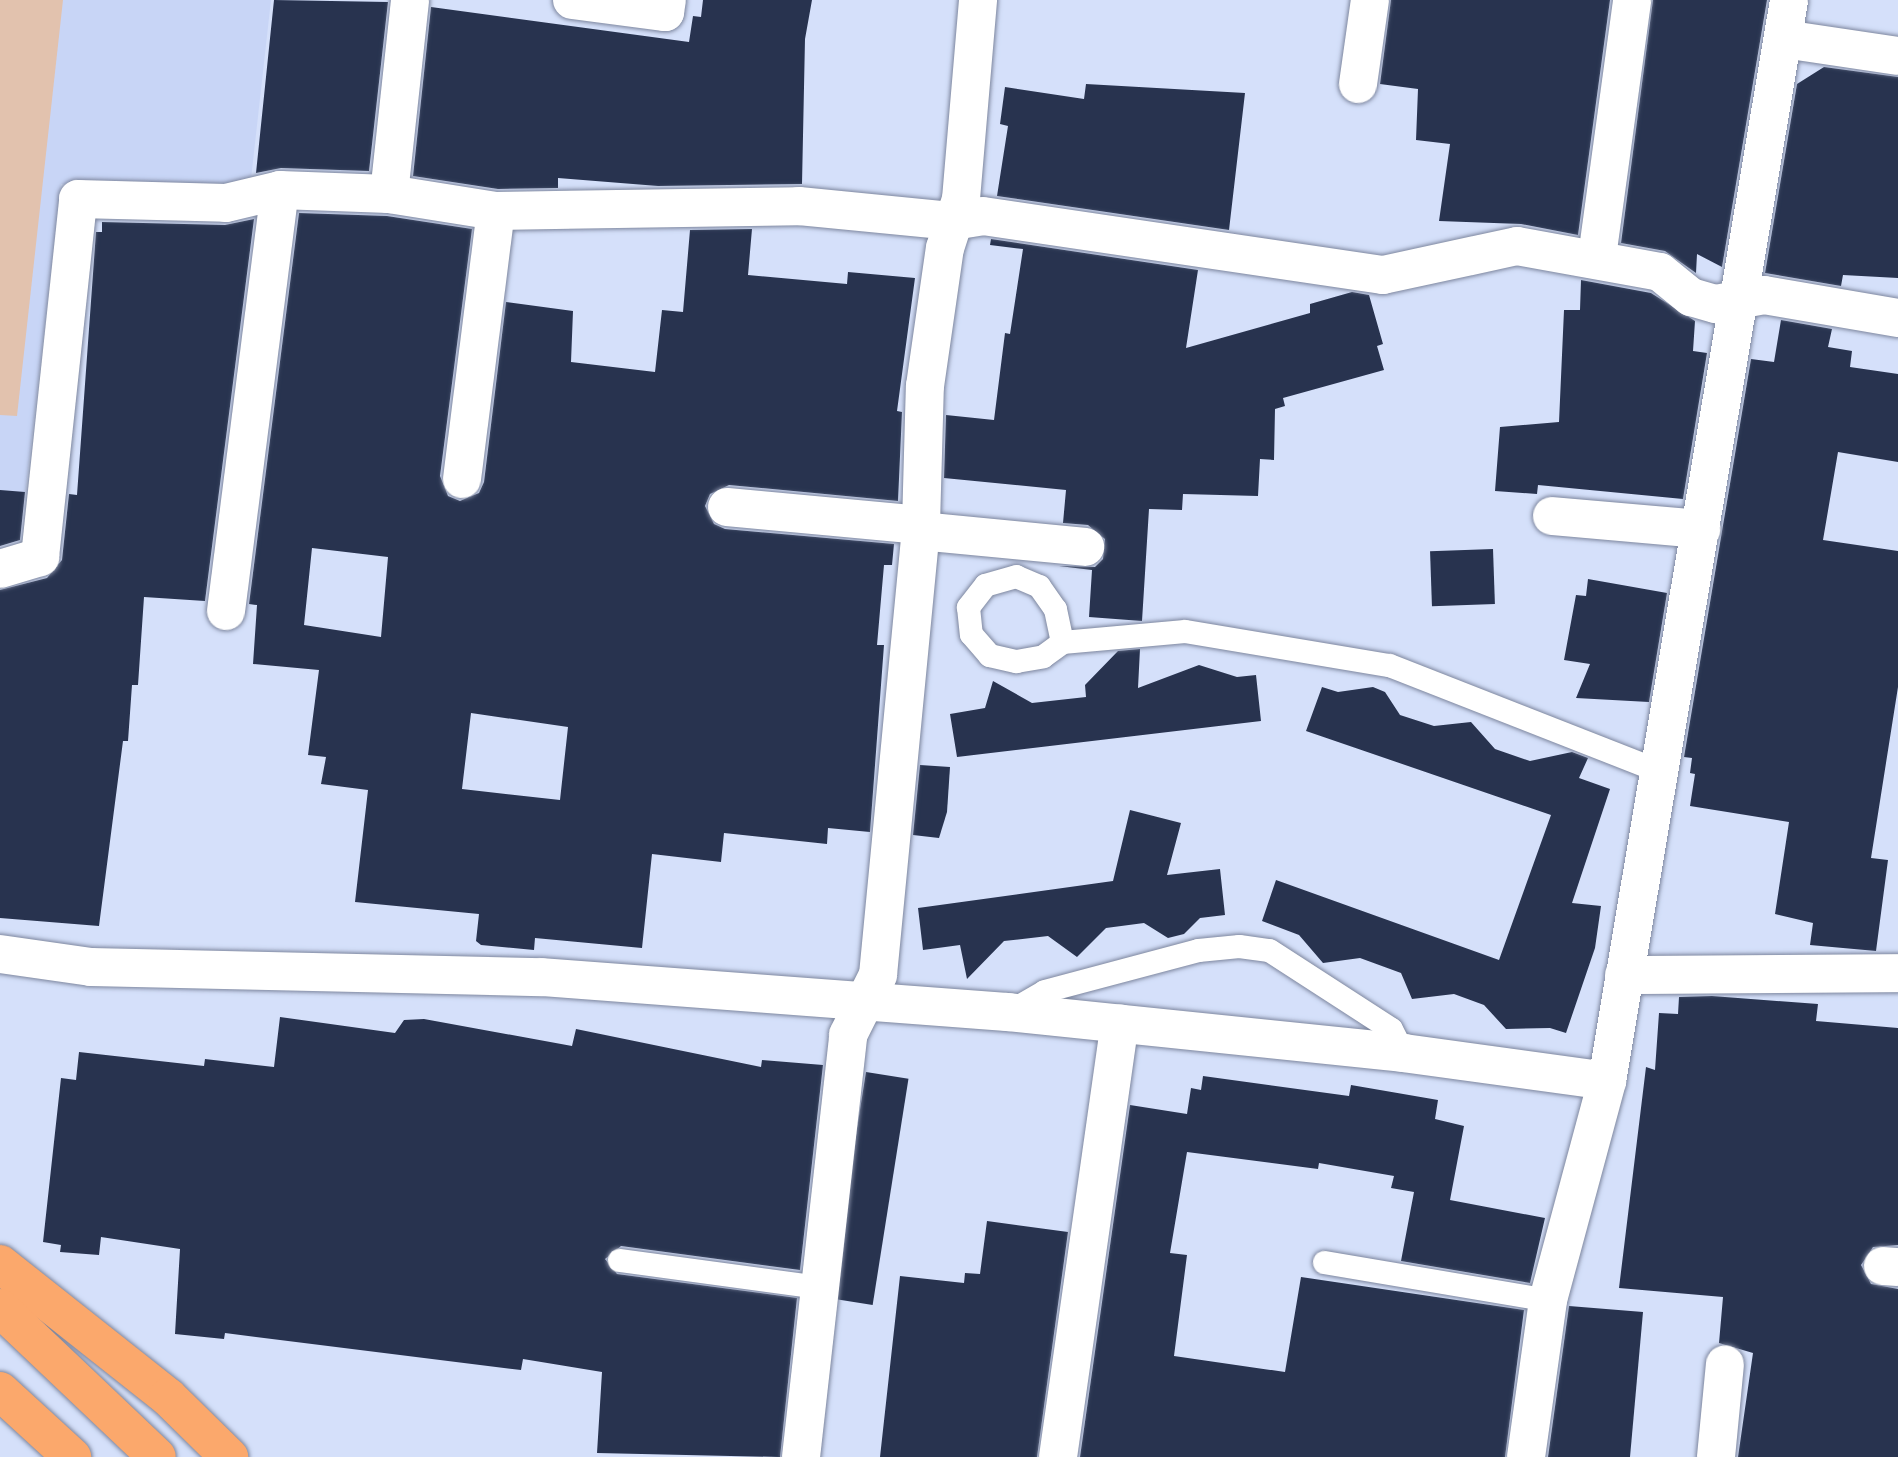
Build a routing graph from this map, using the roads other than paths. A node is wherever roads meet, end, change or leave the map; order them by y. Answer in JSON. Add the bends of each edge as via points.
{"nodes":[{"id":1,"x":410,"y":0,"type":"edge"},
{"id":2,"x":572,"y":0,"type":"edge"},
{"id":3,"x":667,"y":0,"type":"edge"},
{"id":4,"x":978,"y":0,"type":"edge"},
{"id":5,"x":1370,"y":0,"type":"edge"},
{"id":6,"x":1632,"y":0,"type":"edge"},
{"id":7,"x":1789,"y":0,"type":"edge"},
{"id":8,"x":1784,"y":39,"type":"junction"},
{"id":9,"x":1898,"y":56,"type":"edge"},
{"id":10,"x":1358,"y":84,"type":"dead end"},
{"id":11,"x":280,"y":190,"type":"junction"},
{"id":12,"x":389,"y":194,"type":"junction"},
{"id":13,"x":496,"y":211,"type":"junction"},
{"id":14,"x":953,"y":221,"type":"junction"},
{"id":15,"x":1597,"y":257,"type":"junction"},
{"id":16,"x":1740,"y":299,"type":"junction"},
{"id":17,"x":1898,"y":318,"type":"edge"},
{"id":18,"x":462,"y":479,"type":"dead end"},
{"id":19,"x":727,"y":507,"type":"dead end"},
{"id":20,"x":1552,"y":516,"type":"dead end"},
{"id":21,"x":920,"y":528,"type":"junction"},
{"id":22,"x":1701,"y":529,"type":"junction"},
{"id":23,"x":1085,"y":547,"type":"dead end"},
{"id":24,"x":0,"y":569,"type":"edge"},
{"id":25,"x":226,"y":611,"type":"dead end"},
{"id":26,"x":1062,"y":642,"type":"dead end"},
{"id":27,"x":1659,"y":771,"type":"junction"},
{"id":28,"x":0,"y":954,"type":"edge"},
{"id":29,"x":1897,"y":964,"type":"edge"},
{"id":30,"x":1624,"y":975,"type":"junction"},
{"id":31,"x":861,"y":1002,"type":"junction"},
{"id":32,"x":1008,"y":1012,"type":"junction"},
{"id":33,"x":1120,"y":1023,"type":"junction"},
{"id":34,"x":1403,"y":1053,"type":"junction"},
{"id":35,"x":1607,"y":1081,"type":"junction"},
{"id":36,"x":619,"y":1260,"type":"dead end"},
{"id":37,"x":1324,"y":1262,"type":"dead end"},
{"id":38,"x":0,"y":1264,"type":"edge"},
{"id":39,"x":820,"y":1287,"type":"junction"},
{"id":40,"x":1548,"y":1300,"type":"junction"},
{"id":41,"x":0,"y":1308,"type":"edge"},
{"id":42,"x":1726,"y":1364,"type":"dead end"},
{"id":43,"x":0,"y":1391,"type":"edge"},
{"id":44,"x":72,"y":1457,"type":"edge"},
{"id":45,"x":157,"y":1457,"type":"edge"},
{"id":46,"x":229,"y":1457,"type":"edge"},
{"id":47,"x":801,"y":1457,"type":"edge"},
{"id":48,"x":1058,"y":1457,"type":"edge"},
{"id":49,"x":1527,"y":1457,"type":"edge"},
{"id":50,"x":1716,"y":1457,"type":"edge"}],
"edges":[{"from":1,"to":12,"type":"street"},
{"from":2,"to":3,"type":"street","via":[[665,12]]},
{"from":4,"to":14,"type":"street","via":[[961,199]]},
{"from":5,"to":10,"type":"street"},
{"from":6,"to":15,"type":"street"},
{"from":7,"to":8,"type":"street"},
{"from":8,"to":9,"type":"street"},
{"from":8,"to":16,"type":"street"},
{"from":11,"to":12,"type":"street"},
{"from":11,"to":24,"type":"street","via":[[226,203],[78,199],[40,557]]},
{"from":11,"to":25,"type":"street"},
{"from":12,"to":13,"type":"street"},
{"from":13,"to":14,"type":"street","via":[[799,206]]},
{"from":13,"to":18,"type":"street"},
{"from":14,"to":15,"type":"street","via":[[983,216],[1383,275],[1517,246]]},
{"from":14,"to":21,"type":"street","via":[[925,386]]},
{"from":15,"to":16,"type":"street","via":[[1660,272],[1691,296],[1716,304]]},
{"from":16,"to":17,"type":"street","via":[[1764,295]]},
{"from":16,"to":22,"type":"street"},
{"from":19,"to":21,"type":"street"},
{"from":20,"to":22,"type":"street"},
{"from":21,"to":23,"type":"street"},
{"from":21,"to":31,"type":"street","via":[[878,975]]},
{"from":22,"to":27,"type":"street"},
{"from":26,"to":27,"type":"lane","via":[[1185,631],[1390,665]]},
{"from":27,"to":30,"type":"street"},
{"from":28,"to":31,"type":"street","via":[[91,967],[542,977]]},
{"from":29,"to":30,"type":"street"},
{"from":30,"to":35,"type":"street"},
{"from":31,"to":32,"type":"street"},
{"from":31,"to":39,"type":"street","via":[[848,1035]]},
{"from":32,"to":33,"type":"street"},
{"from":32,"to":34,"type":"lane","via":[[1044,991],[1198,950],[1239,946],[1269,950],[1391,1029]]},
{"from":33,"to":34,"type":"street"},
{"from":33,"to":48,"type":"street"},
{"from":34,"to":35,"type":"street"},
{"from":35,"to":40,"type":"street"},
{"from":36,"to":39,"type":"lane"},
{"from":37,"to":40,"type":"lane"},
{"from":38,"to":46,"type":"highway","via":[[168,1397]]},
{"from":39,"to":47,"type":"street"},
{"from":40,"to":49,"type":"street"},
{"from":41,"to":45,"type":"highway"},
{"from":42,"to":50,"type":"street"},
{"from":43,"to":44,"type":"highway"}]}
